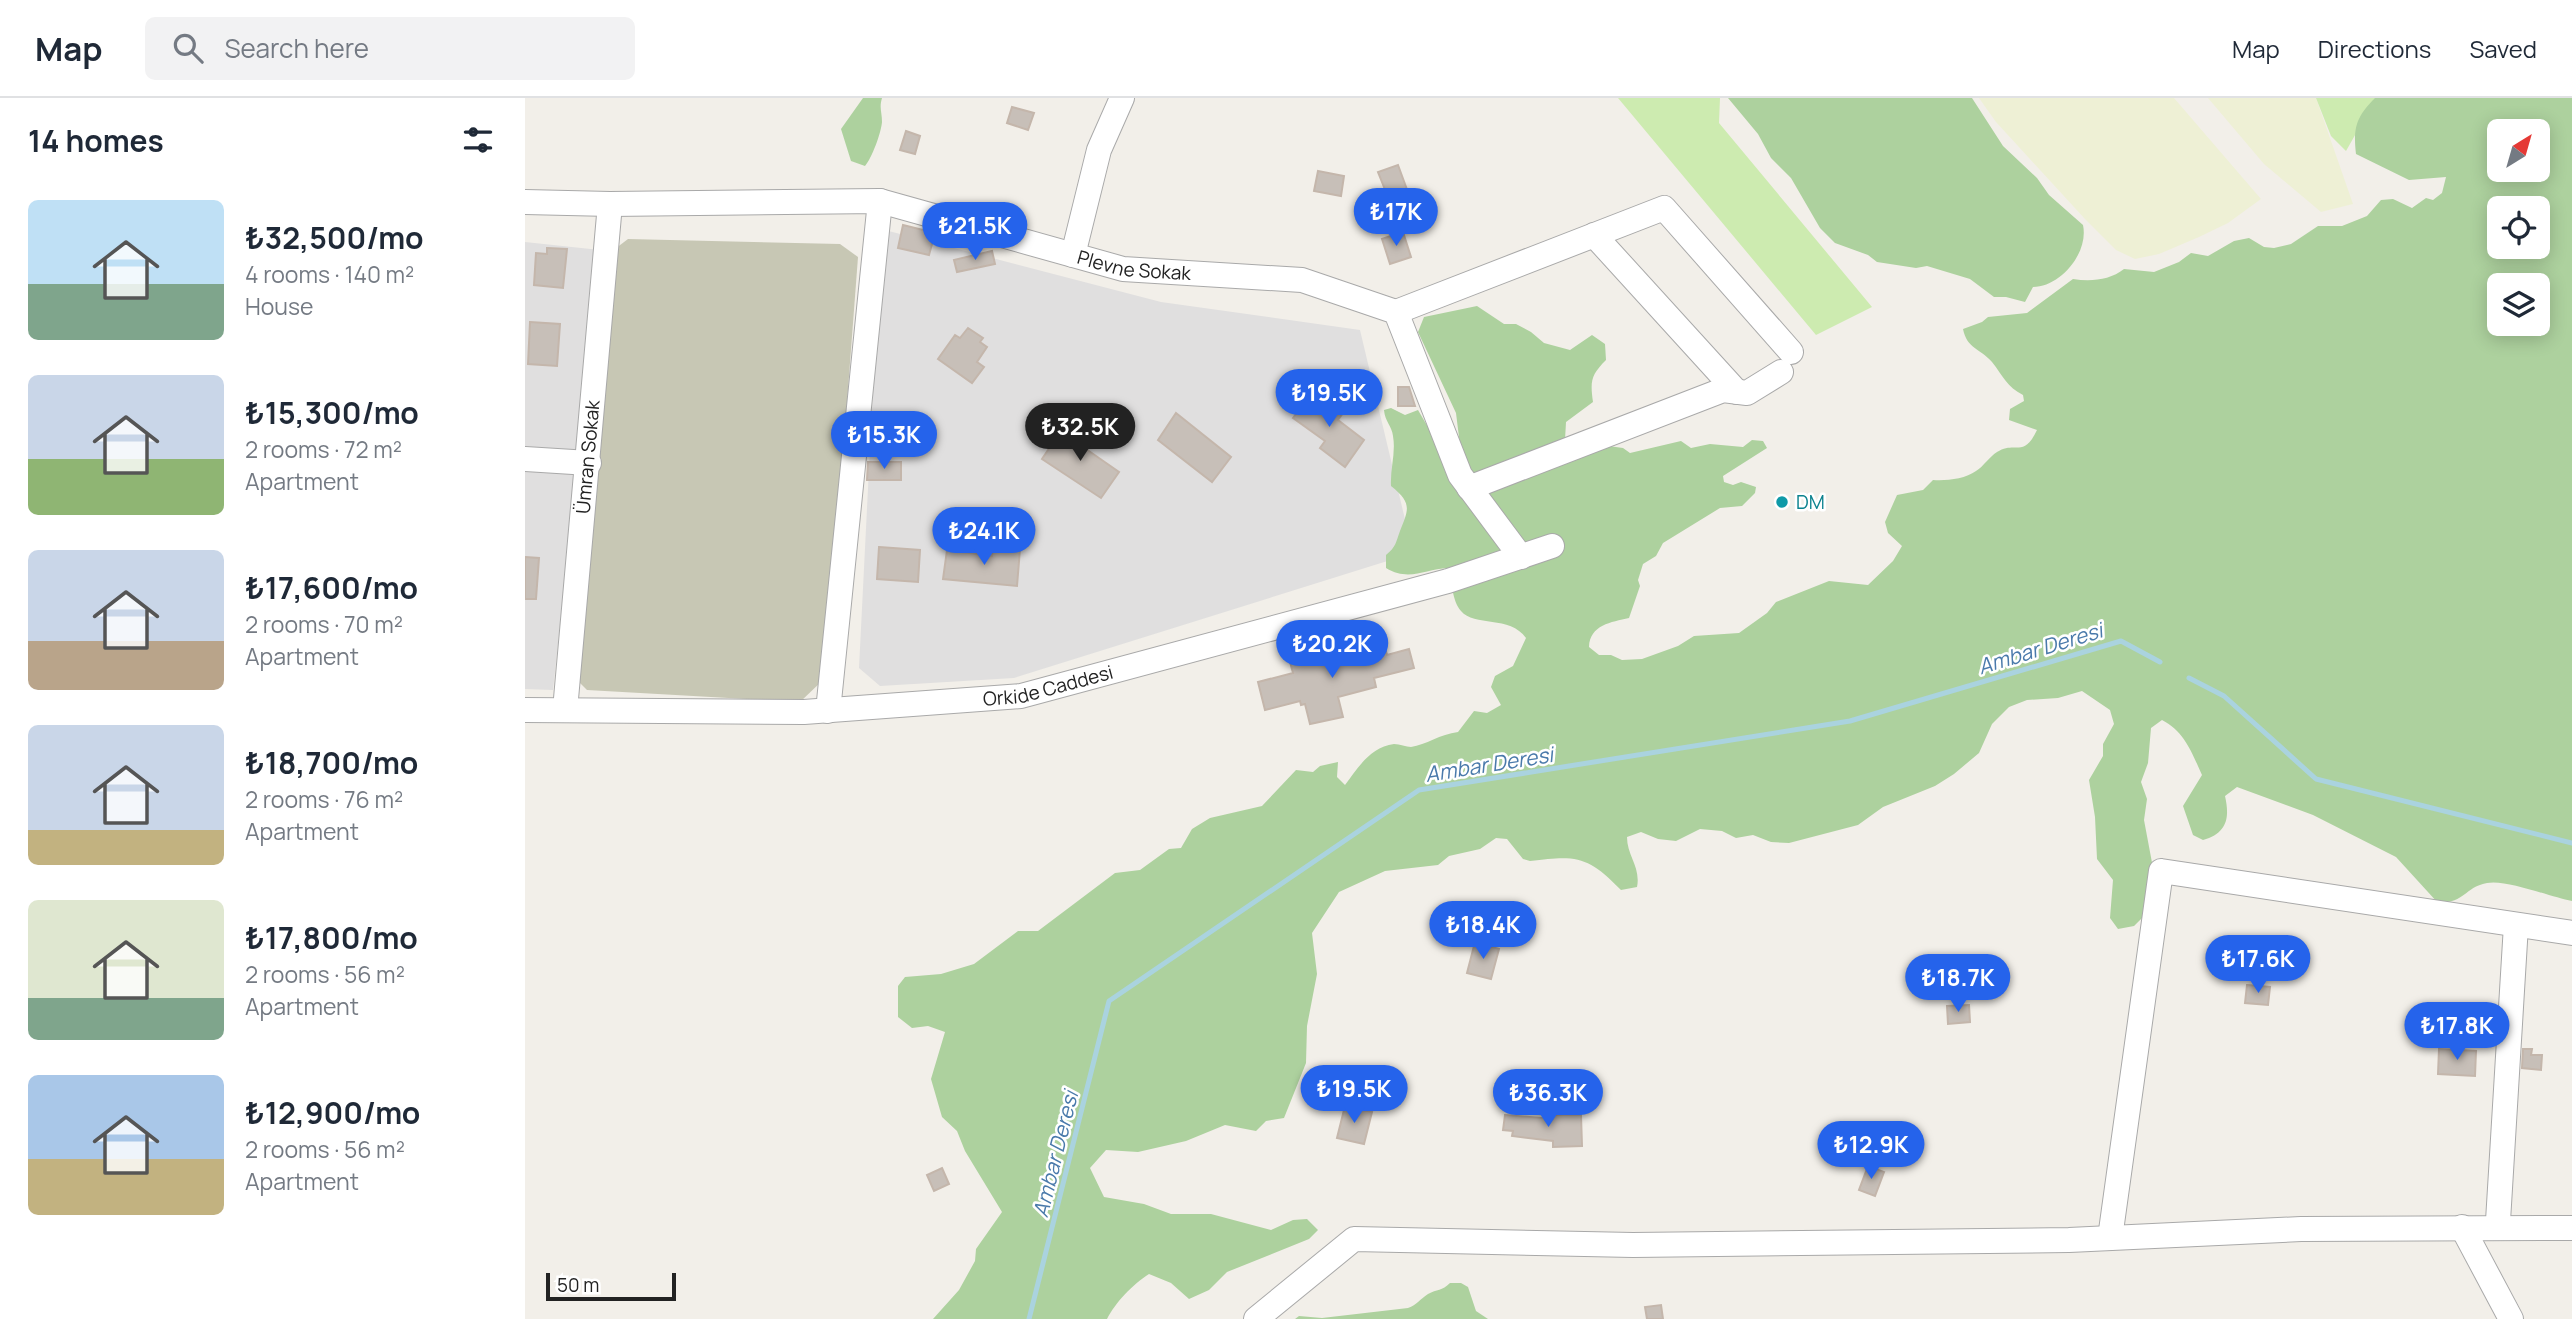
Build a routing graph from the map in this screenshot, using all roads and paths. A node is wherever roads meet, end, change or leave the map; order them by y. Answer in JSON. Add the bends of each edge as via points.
{"nodes":[{"id":1,"x":1122,"y":98,"type":"edge"},
{"id":2,"x":880,"y":201,"type":"junction"},
{"id":3,"x":525,"y":202,"type":"edge"},
{"id":4,"x":610,"y":204,"type":"junction"},
{"id":5,"x":1594,"y":235,"type":"junction"},
{"id":6,"x":1073,"y":255,"type":"junction"},
{"id":7,"x":1396,"y":312,"type":"junction"},
{"id":8,"x":1737,"y":392,"type":"junction"},
{"id":9,"x":525,"y":459,"type":"edge"},
{"id":10,"x":589,"y":463,"type":"junction"},
{"id":11,"x":1469,"y":488,"type":"junction"},
{"id":12,"x":1552,"y":546,"type":"dead end"},
{"id":13,"x":1521,"y":557,"type":"junction"},
{"id":14,"x":525,"y":709,"type":"edge"},
{"id":15,"x":565,"y":710,"type":"junction"},
{"id":16,"x":828,"y":711,"type":"junction"},
{"id":17,"x":2517,"y":925,"type":"junction"},
{"id":18,"x":2572,"y":933,"type":"edge"},
{"id":19,"x":2498,"y":1221,"type":"dead end"},
{"id":20,"x":2462,"y":1227,"type":"junction"},
{"id":21,"x":2572,"y":1228,"type":"edge"},
{"id":22,"x":2110,"y":1238,"type":"junction"},
{"id":23,"x":2509,"y":1318,"type":"edge"},
{"id":24,"x":1256,"y":1319,"type":"edge"}],
"edges":[{"from":1,"to":6,"type":"street","via":[[1099,150]]},
{"from":2,"to":4,"type":"street","name":"Plevne Sokak"},
{"from":2,"to":6,"type":"street","name":"Plevne Sokak"},
{"from":2,"to":16,"type":"street"},
{"from":3,"to":4,"type":"street","name":"Plevne Sokak"},
{"from":4,"to":10,"type":"street","name":"Ümran Sokak"},
{"from":5,"to":7,"type":"street"},
{"from":5,"to":8,"type":"street"},
{"from":5,"to":8,"type":"street","via":[[1664,208],[1786,362],[1747,393]]},
{"from":6,"to":7,"type":"street","name":"Plevne Sokak","via":[[1123,269],[1302,280]]},
{"from":7,"to":11,"type":"street"},
{"from":8,"to":11,"type":"street","via":[[1723,390]]},
{"from":9,"to":10,"type":"street"},
{"from":10,"to":15,"type":"street","name":"Ümran Sokak"},
{"from":11,"to":13,"type":"street"},
{"from":12,"to":13,"type":"street","name":"Orkide Caddesi"},
{"from":13,"to":16,"type":"street","name":"Orkide Caddesi","via":[[1448,581],[1021,696]]},
{"from":14,"to":15,"type":"street","name":"Orkide Caddesi"},
{"from":15,"to":16,"type":"street","name":"Orkide Caddesi"},
{"from":17,"to":18,"type":"street"},
{"from":17,"to":19,"type":"street"},
{"from":17,"to":22,"type":"street","via":[[2161,871]]},
{"from":20,"to":21,"type":"street"},
{"from":20,"to":22,"type":"street"},
{"from":20,"to":23,"type":"street"},
{"from":22,"to":24,"type":"street","via":[[1633,1245],[1354,1239]]}]}
